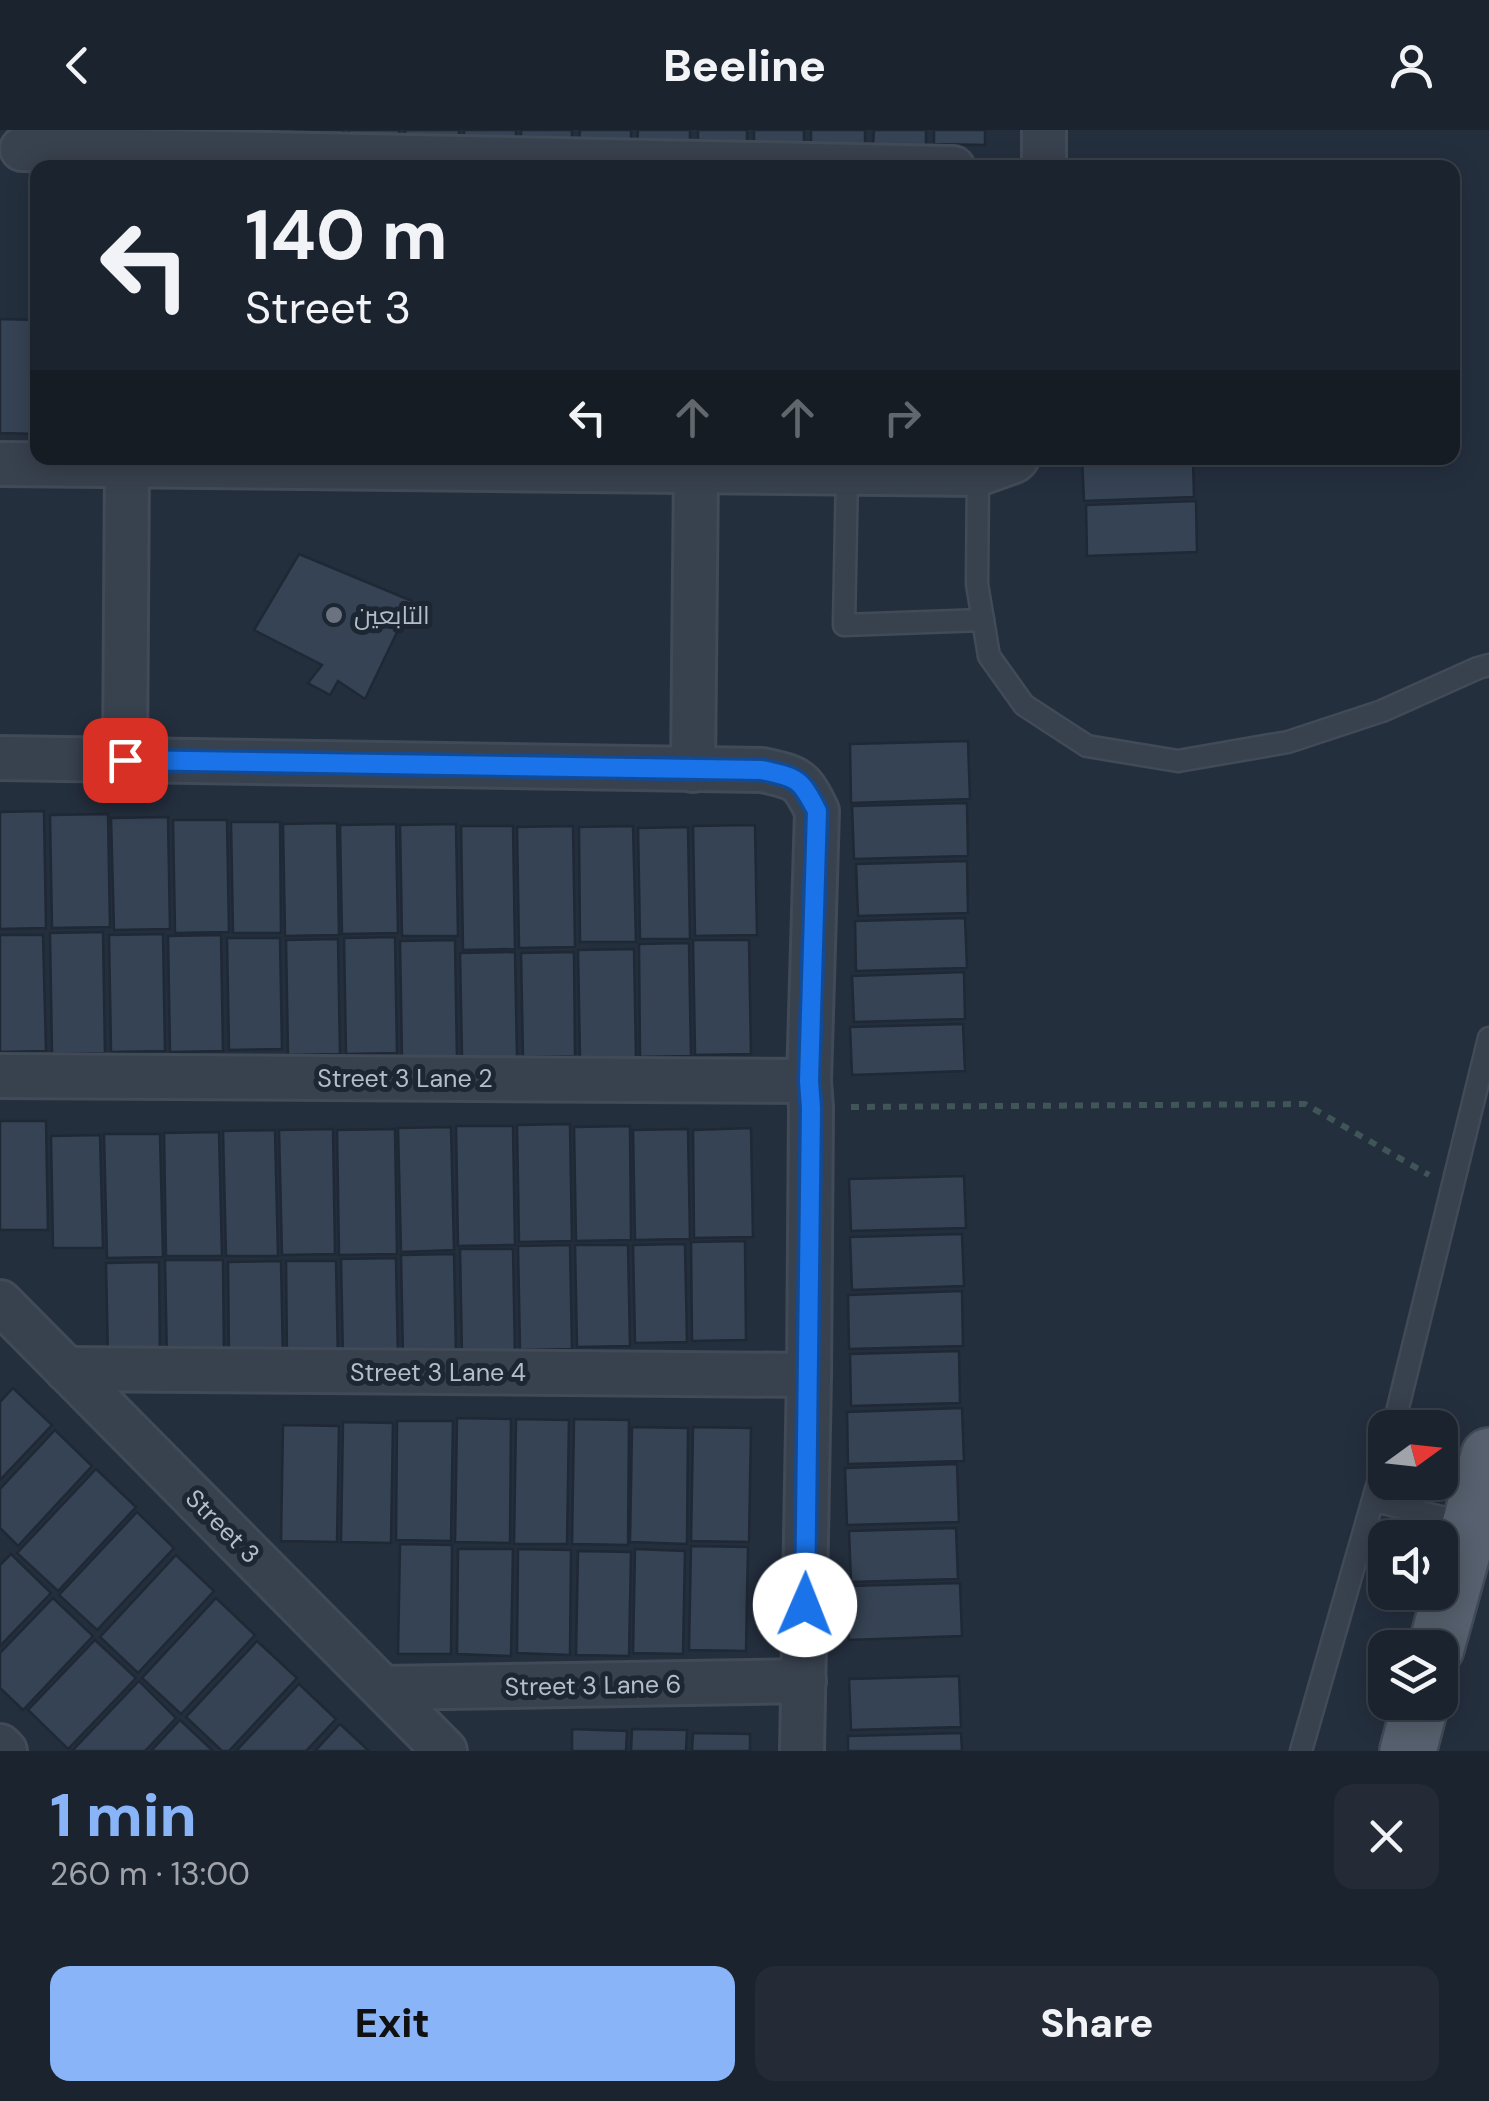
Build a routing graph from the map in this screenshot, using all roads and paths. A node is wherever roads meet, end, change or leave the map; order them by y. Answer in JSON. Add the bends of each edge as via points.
{"nodes":[{"id":1,"x":1044,"y":130,"type":"edge"},
{"id":2,"x":21,"y":150,"type":"edge"},
{"id":3,"x":539,"y":160,"type":"edge"},
{"id":4,"x":1044,"y":160,"type":"edge"},
{"id":5,"x":0,"y":464,"type":"edge"},
{"id":6,"x":30,"y":464,"type":"edge"},
{"id":7,"x":64,"y":465,"type":"edge"},
{"id":8,"x":1003,"y":465,"type":"edge"},
{"id":9,"x":127,"y":466,"type":"junction"},
{"id":10,"x":696,"y":472,"type":"junction"},
{"id":11,"x":846,"y":473,"type":"junction"},
{"id":12,"x":978,"y":474,"type":"junction"},
{"id":13,"x":983,"y":620,"type":"junction"},
{"id":14,"x":1489,"y":665,"type":"edge"},
{"id":15,"x":0,"y":758,"type":"edge"},
{"id":16,"x":125,"y":760,"type":"junction"},
{"id":17,"x":693,"y":770,"type":"junction"},
{"id":18,"x":1489,"y":1038,"type":"edge"},
{"id":19,"x":0,"y":1076,"type":"edge"},
{"id":20,"x":810,"y":1094,"type":"junction"},
{"id":21,"x":1452,"y":1188,"type":"junction"},
{"id":22,"x":0,"y":1302,"type":"edge"},
{"id":23,"x":66,"y":1369,"type":"junction"},
{"id":24,"x":809,"y":1375,"type":"junction"},
{"id":25,"x":1397,"y":1410,"type":"edge"},
{"id":26,"x":1489,"y":1456,"type":"edge"},
{"id":27,"x":1374,"y":1501,"type":"joint"},
{"id":28,"x":1470,"y":1524,"type":"junction"},
{"id":29,"x":1441,"y":1630,"type":"edge"},
{"id":30,"x":804,"y":1682,"type":"junction"},
{"id":31,"x":383,"y":1688,"type":"junction"},
{"id":32,"x":1416,"y":1720,"type":"edge"},
{"id":33,"x":445,"y":1751,"type":"edge"},
{"id":34,"x":802,"y":1751,"type":"edge"},
{"id":35,"x":1301,"y":1751,"type":"edge"},
{"id":36,"x":1408,"y":1751,"type":"edge"}],
"edges":[{"from":1,"to":4,"type":"street"},
{"from":2,"to":3,"type":"street"},
{"from":5,"to":6,"type":"street"},
{"from":7,"to":9,"type":"street"},
{"from":8,"to":12,"type":"street"},
{"from":9,"to":10,"type":"street"},
{"from":9,"to":16,"type":"street"},
{"from":10,"to":11,"type":"street"},
{"from":10,"to":17,"type":"street"},
{"from":11,"to":12,"type":"street"},
{"from":11,"to":13,"type":"lane","via":[[844,625]]},
{"from":12,"to":13,"type":"lane"},
{"from":13,"to":14,"type":"lane","via":[[989,656],[1024,705],[1087,746],[1178,761],[1288,742]]},
{"from":15,"to":16,"type":"street"},
{"from":16,"to":17,"type":"street"},
{"from":17,"to":20,"type":"street","via":[[792,777],[817,811]]},
{"from":18,"to":21,"type":"lane"},
{"from":19,"to":20,"type":"street","name":"Street 3 Lane 2"},
{"from":20,"to":21,"type":"path","via":[[1305,1104]]},
{"from":20,"to":24,"type":"street"},
{"from":21,"to":25,"type":"lane"},
{"from":22,"to":23,"type":"street","name":"Street 3"},
{"from":23,"to":24,"type":"street","name":"Street 3 Lane 4"},
{"from":23,"to":31,"type":"street","name":"Street 3"},
{"from":24,"to":30,"type":"street"},
{"from":26,"to":28,"type":"main road"},
{"from":27,"to":28,"type":"lane"},
{"from":27,"to":35,"type":"lane"},
{"from":28,"to":29,"type":"main road"},
{"from":30,"to":31,"type":"street","name":"Street 3 Lane 6"},
{"from":30,"to":34,"type":"street"},
{"from":31,"to":33,"type":"street","name":"Street 3"},
{"from":32,"to":36,"type":"main road"}]}
